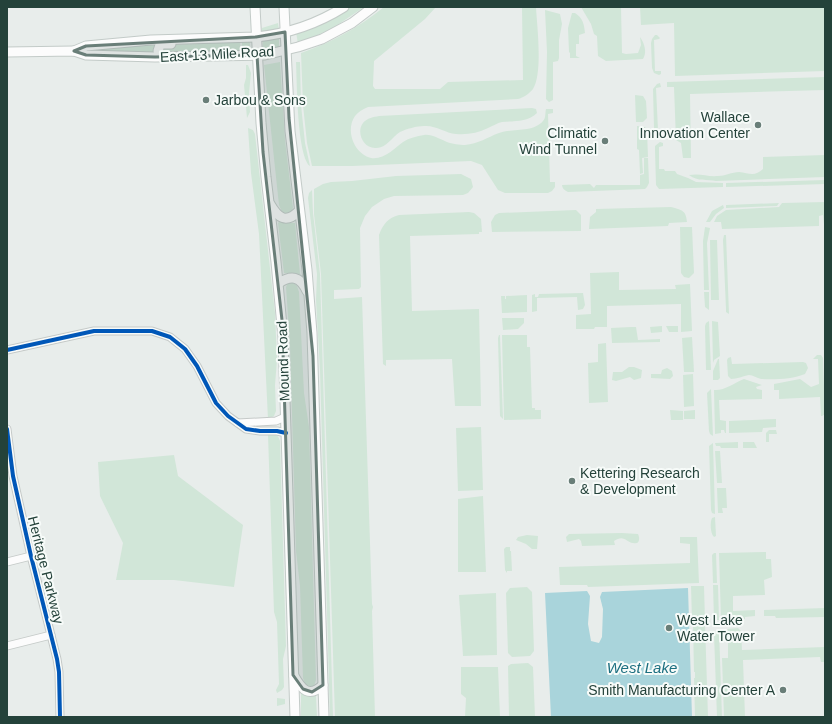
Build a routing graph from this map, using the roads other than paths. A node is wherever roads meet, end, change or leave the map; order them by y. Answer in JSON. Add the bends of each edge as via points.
{"nodes":[{"id":1,"x":255,"y":7,"type":"edge"},
{"id":2,"x":284,"y":7,"type":"edge"},
{"id":3,"x":344,"y":7,"type":"edge"},
{"id":4,"x":372,"y":8,"type":"edge"},
{"id":5,"x":285,"y":32,"type":"junction"},
{"id":6,"x":256,"y":37,"type":"junction"},
{"id":7,"x":195,"y":39,"type":"junction"},
{"id":8,"x":74,"y":51,"type":"junction"},
{"id":9,"x":286,"y":51,"type":"junction"},
{"id":10,"x":7,"y":52,"type":"edge"},
{"id":11,"x":257,"y":55,"type":"junction"},
{"id":12,"x":161,"y":57,"type":"junction"},
{"id":13,"x":269,"y":203,"type":"junction"},
{"id":14,"x":300,"y":210,"type":"junction"},
{"id":15,"x":278,"y":283,"type":"junction"},
{"id":16,"x":309,"y":294,"type":"junction"},
{"id":17,"x":7,"y":350,"type":"edge"},
{"id":18,"x":286,"y":417,"type":"junction"},
{"id":19,"x":238,"y":423,"type":"junction"},
{"id":20,"x":7,"y":429,"type":"edge"},
{"id":21,"x":286,"y":433,"type":"junction"},
{"id":22,"x":31,"y":556,"type":"junction"},
{"id":23,"x":7,"y":562,"type":"edge"},
{"id":24,"x":51,"y":635,"type":"junction"},
{"id":25,"x":7,"y":646,"type":"edge"},
{"id":26,"x":293,"y":675,"type":"junction"},
{"id":27,"x":323,"y":685,"type":"junction"},
{"id":28,"x":60,"y":717,"type":"edge"},
{"id":29,"x":295,"y":717,"type":"edge"},
{"id":30,"x":324,"y":717,"type":"edge"}],
"edges":[{"from":1,"to":6,"type":"main road","name":"Mound Road"},
{"from":2,"to":5,"type":"main road","name":"Mound Road"},
{"from":3,"to":5,"type":"main road","name":"East 13 Mile Road","via":[[317,22]]},
{"from":4,"to":9,"type":"main road","name":"East 13 Mile Road","via":[[334,34]]},
{"from":5,"to":6,"type":"main road","name":"East 13 Mile Road"},
{"from":5,"to":9,"type":"main road","name":"Mound Road"},
{"from":6,"to":7,"type":"main road","name":"East 13 Mile Road"},
{"from":6,"to":11,"type":"main road","name":"Mound Road"},
{"from":7,"to":8,"type":"main road","name":"East 13 Mile Road","via":[[86,46]]},
{"from":7,"to":12,"type":"main road","via":[[192,43],[163,44],[158,51]]},
{"from":8,"to":10,"type":"main road","name":"East 13 Mile Road"},
{"from":8,"to":12,"type":"main road","name":"East 13 Mile Road","via":[[86,55]]},
{"from":9,"to":11,"type":"main road","name":"East 13 Mile Road"},
{"from":9,"to":14,"type":"main road","name":"Mound Road","via":[[290,124]]},
{"from":11,"to":12,"type":"main road","name":"East 13 Mile Road"},
{"from":11,"to":13,"type":"main road","name":"Mound Road"},
{"from":13,"to":14,"type":"main road","via":[[278,215],[285,218]]},
{"from":13,"to":15,"type":"main road","name":"Mound Road"},
{"from":14,"to":16,"type":"main road","name":"Mound Road"},
{"from":15,"to":16,"type":"main road","via":[[288,278],[296,278]]},
{"from":15,"to":18,"type":"main road","name":"Mound Road"},
{"from":16,"to":27,"type":"main road","name":"Mound Road"},
{"from":17,"to":19,"type":"street","via":[[94,332],[124,330],[158,333],[170,337],[185,349],[220,409]]},
{"from":18,"to":19,"type":"street","via":[[276,421]]},
{"from":18,"to":21,"type":"main road","name":"Mound Road"},
{"from":19,"to":21,"type":"street","via":[[246,429]]},
{"from":20,"to":22,"type":"street","name":"Heritage Parkway","via":[[13,476]]},
{"from":21,"to":26,"type":"main road","name":"Mound Road"},
{"from":22,"to":23,"type":"street"},
{"from":22,"to":24,"type":"street","name":"Heritage Parkway"},
{"from":24,"to":25,"type":"street"},
{"from":24,"to":28,"type":"street","name":"Heritage Parkway","via":[[59,672]]},
{"from":26,"to":27,"type":"main road","via":[[306,691],[315,691]]},
{"from":26,"to":29,"type":"main road","name":"Mound Road"},
{"from":27,"to":30,"type":"main road","name":"Mound Road"}]}
